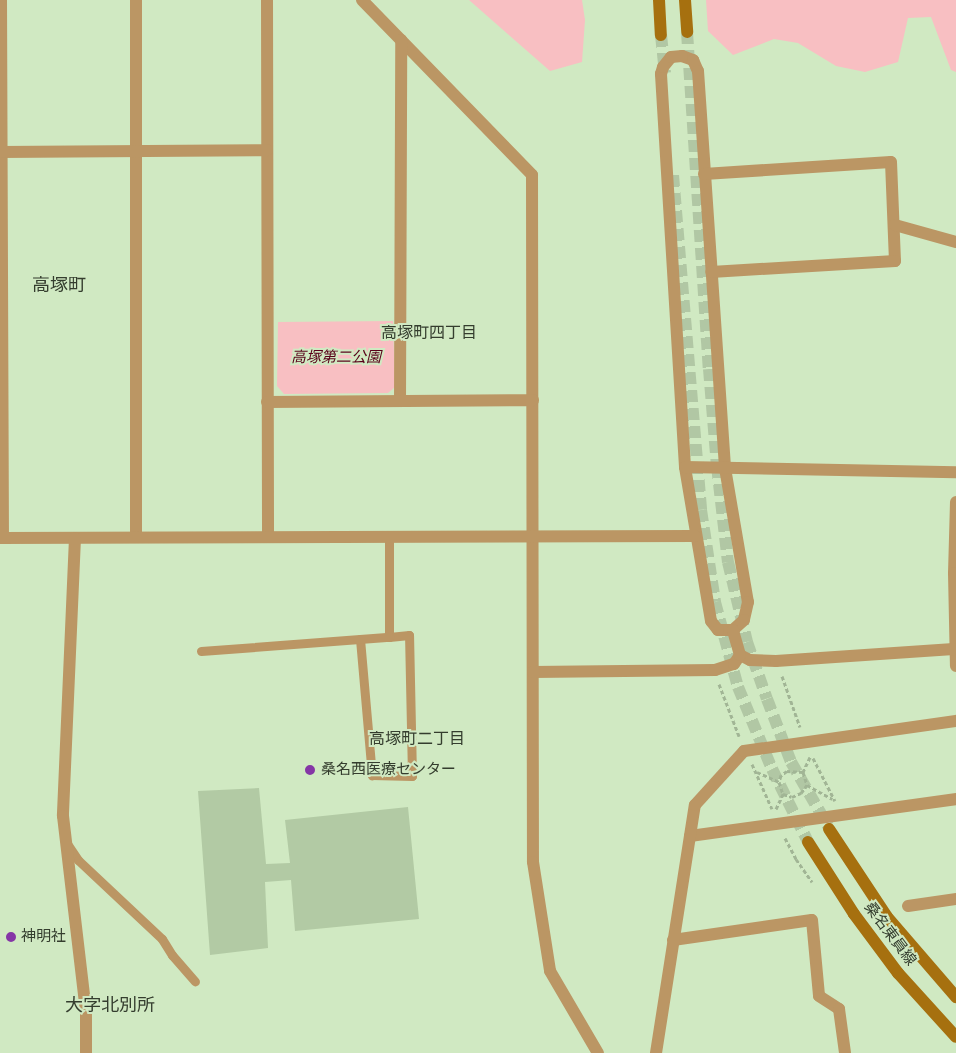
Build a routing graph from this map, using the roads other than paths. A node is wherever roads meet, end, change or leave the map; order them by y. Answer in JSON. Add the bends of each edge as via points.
{"nodes":[{"id":1,"x":2,"y":0,"type":"edge"},
{"id":2,"x":136,"y":0,"type":"edge"},
{"id":3,"x":267,"y":0,"type":"edge"},
{"id":4,"x":362,"y":0,"type":"edge"},
{"id":5,"x":659,"y":0,"type":"edge"},
{"id":6,"x":685,"y":0,"type":"edge"},
{"id":7,"x":687,"y":32,"type":"tunnel mouth"},
{"id":8,"x":662,"y":35,"type":"tunnel mouth"},
{"id":9,"x":401,"y":40,"type":"junction"},
{"id":10,"x":267,"y":150,"type":"junction"},
{"id":11,"x":136,"y":151,"type":"junction"},
{"id":12,"x":1,"y":152,"type":"edge"},
{"id":13,"x":704,"y":174,"type":"junction"},
{"id":14,"x":895,"y":225,"type":"junction"},
{"id":15,"x":956,"y":242,"type":"edge"},
{"id":16,"x":711,"y":272,"type":"junction"},
{"id":17,"x":533,"y":400,"type":"junction"},
{"id":18,"x":400,"y":401,"type":"junction"},
{"id":19,"x":267,"y":402,"type":"junction"},
{"id":20,"x":686,"y":467,"type":"junction"},
{"id":21,"x":725,"y":468,"type":"junction"},
{"id":22,"x":956,"y":472,"type":"edge"},
{"id":23,"x":956,"y":502,"type":"edge"},
{"id":24,"x":268,"y":536,"type":"junction"},
{"id":25,"x":389,"y":536,"type":"junction"},
{"id":26,"x":696,"y":536,"type":"junction"},
{"id":27,"x":533,"y":537,"type":"junction"},
{"id":28,"x":2,"y":538,"type":"edge"},
{"id":29,"x":75,"y":538,"type":"junction"},
{"id":30,"x":136,"y":538,"type":"junction"},
{"id":31,"x":733,"y":630,"type":"junction"},
{"id":32,"x":389,"y":637,"type":"junction"},
{"id":33,"x":360,"y":639,"type":"junction"},
{"id":34,"x":954,"y":649,"type":"junction"},
{"id":35,"x":201,"y":651,"type":"dead end"},
{"id":36,"x":740,"y":655,"type":"junction"},
{"id":37,"x":956,"y":666,"type":"edge"},
{"id":38,"x":533,"y":672,"type":"junction"},
{"id":39,"x":956,"y":721,"type":"edge"},
{"id":40,"x":956,"y":799,"type":"edge"},
{"id":41,"x":829,"y":829,"type":"tunnel mouth"},
{"id":42,"x":690,"y":836,"type":"junction"},
{"id":43,"x":65,"y":840,"type":"junction"},
{"id":44,"x":808,"y":842,"type":"tunnel mouth"},
{"id":45,"x":956,"y":899,"type":"edge"},
{"id":46,"x":908,"y":906,"type":"dead end"},
{"id":47,"x":674,"y":940,"type":"junction"},
{"id":48,"x":195,"y":981,"type":"dead end"},
{"id":49,"x":956,"y":997,"type":"edge"},
{"id":50,"x":956,"y":1037,"type":"edge"},
{"id":51,"x":86,"y":1053,"type":"edge"},
{"id":52,"x":598,"y":1053,"type":"edge"},
{"id":53,"x":656,"y":1053,"type":"edge"},
{"id":54,"x":845,"y":1053,"type":"edge"}],
"edges":[{"from":1,"to":12,"type":"street"},
{"from":2,"to":11,"type":"street"},
{"from":3,"to":10,"type":"street"},
{"from":4,"to":9,"type":"street"},
{"from":5,"to":8,"type":"main road"},
{"from":6,"to":7,"type":"main road"},
{"from":9,"to":17,"type":"street","via":[[532,175]]},
{"from":9,"to":18,"type":"street"},
{"from":10,"to":11,"type":"street"},
{"from":10,"to":19,"type":"street"},
{"from":11,"to":12,"type":"street"},
{"from":11,"to":30,"type":"street"},
{"from":12,"to":28,"type":"street"},
{"from":13,"to":14,"type":"street","via":[[891,162]]},
{"from":13,"to":16,"type":"street"},
{"from":13,"to":20,"type":"street","via":[[698,71],[693,60],[671,57],[661,74]]},
{"from":14,"to":15,"type":"street"},
{"from":14,"to":16,"type":"street","via":[[895,262]]},
{"from":16,"to":21,"type":"street"},
{"from":17,"to":18,"type":"street"},
{"from":17,"to":27,"type":"street"},
{"from":18,"to":19,"type":"street"},
{"from":19,"to":24,"type":"street"},
{"from":20,"to":21,"type":"street"},
{"from":20,"to":26,"type":"street"},
{"from":21,"to":22,"type":"street"},
{"from":21,"to":31,"type":"street","via":[[748,602],[744,620]]},
{"from":23,"to":34,"type":"street"},
{"from":24,"to":25,"type":"street"},
{"from":24,"to":30,"type":"street"},
{"from":25,"to":27,"type":"street"},
{"from":25,"to":32,"type":"lane"},
{"from":26,"to":27,"type":"street"},
{"from":26,"to":31,"type":"street","via":[[710,621],[718,630]]},
{"from":27,"to":38,"type":"street"},
{"from":28,"to":29,"type":"street"},
{"from":29,"to":30,"type":"street"},
{"from":29,"to":43,"type":"street","via":[[63,816]]},
{"from":31,"to":36,"type":"street"},
{"from":32,"to":33,"type":"lane"},
{"from":32,"to":33,"type":"lane","via":[[410,635],[412,776],[372,775]]},
{"from":33,"to":35,"type":"lane"},
{"from":34,"to":36,"type":"street","via":[[776,661],[750,660]]},
{"from":34,"to":37,"type":"street"},
{"from":36,"to":38,"type":"street","via":[[734,664],[715,670]]},
{"from":38,"to":52,"type":"street","via":[[533,862],[550,971]]},
{"from":39,"to":42,"type":"street","via":[[744,751],[696,805]]},
{"from":40,"to":42,"type":"street"},
{"from":41,"to":49,"type":"main road","name":"桑名東員線","via":[[887,918]]},
{"from":42,"to":47,"type":"street"},
{"from":43,"to":48,"type":"lane","via":[[78,860],[162,939]]},
{"from":43,"to":51,"type":"street","via":[[86,1013]]},
{"from":44,"to":50,"type":"main road","name":"桑名東員線","via":[[854,914],[898,973]]},
{"from":45,"to":46,"type":"street"},
{"from":47,"to":53,"type":"street"},
{"from":47,"to":54,"type":"street","via":[[812,920],[819,996],[839,1009]]}]}
